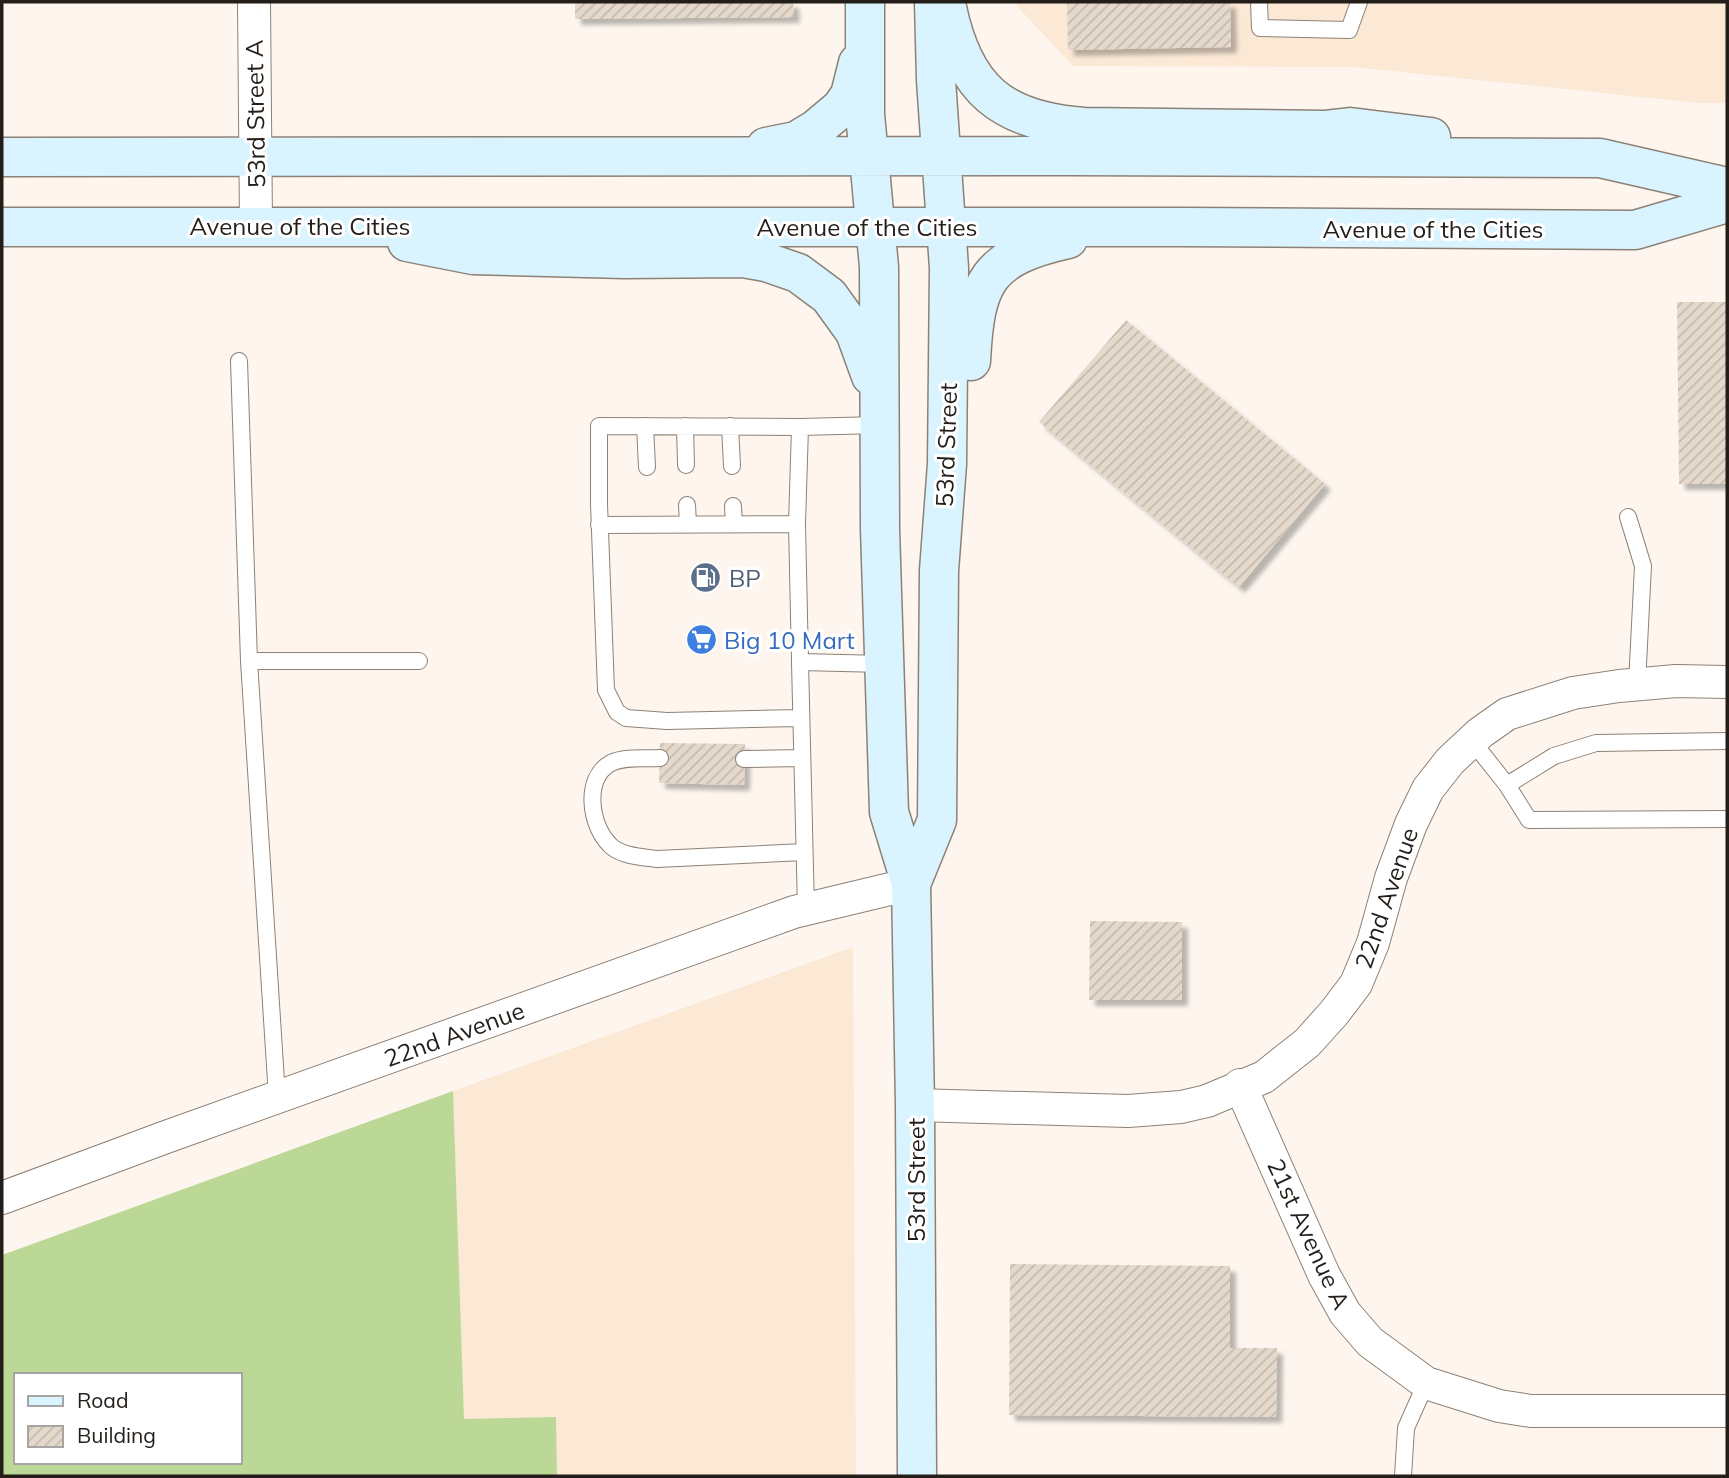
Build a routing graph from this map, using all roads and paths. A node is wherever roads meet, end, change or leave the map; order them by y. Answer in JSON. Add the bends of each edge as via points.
{"nodes":[{"id":1,"x":254,"y":2,"type":"edge"},
{"id":2,"x":865,"y":2,"type":"edge"},
{"id":3,"x":934,"y":2,"type":"edge"},
{"id":4,"x":945,"y":2,"type":"edge"},
{"id":5,"x":1259,"y":2,"type":"edge"},
{"id":6,"x":1359,"y":2,"type":"edge"},
{"id":7,"x":256,"y":157,"type":"junction"},
{"id":8,"x":869,"y":157,"type":"junction"},
{"id":9,"x":942,"y":157,"type":"junction"},
{"id":10,"x":2,"y":158,"type":"edge"},
{"id":11,"x":715,"y":158,"type":"junction"},
{"id":12,"x":1600,"y":158,"type":"junction"},
{"id":13,"x":1727,"y":187,"type":"edge"},
{"id":14,"x":1727,"y":203,"type":"edge"},
{"id":15,"x":256,"y":225,"type":"junction"},
{"id":16,"x":319,"y":225,"type":"junction"},
{"id":17,"x":2,"y":227,"type":"edge"},
{"id":18,"x":875,"y":227,"type":"junction"},
{"id":19,"x":946,"y":227,"type":"junction"},
{"id":20,"x":1119,"y":228,"type":"junction"},
{"id":21,"x":239,"y":361,"type":"dead end"},
{"id":22,"x":879,"y":411,"type":"junction"},
{"id":23,"x":645,"y":426,"type":"junction"},
{"id":24,"x":685,"y":426,"type":"junction"},
{"id":25,"x":730,"y":426,"type":"junction"},
{"id":26,"x":800,"y":427,"type":"junction"},
{"id":27,"x":686,"y":465,"type":"dead end"},
{"id":28,"x":732,"y":466,"type":"dead end"},
{"id":29,"x":647,"y":467,"type":"dead end"},
{"id":30,"x":687,"y":505,"type":"dead end"},
{"id":31,"x":733,"y":506,"type":"dead end"},
{"id":32,"x":647,"y":507,"type":"dead end"},
{"id":33,"x":1628,"y":517,"type":"dead end"},
{"id":34,"x":648,"y":524,"type":"junction"},
{"id":35,"x":688,"y":524,"type":"junction"},
{"id":36,"x":734,"y":524,"type":"junction"},
{"id":37,"x":797,"y":524,"type":"junction"},
{"id":38,"x":600,"y":525,"type":"junction"},
{"id":39,"x":249,"y":661,"type":"junction"},
{"id":40,"x":419,"y":661,"type":"dead end"},
{"id":41,"x":800,"y":662,"type":"junction"},
{"id":42,"x":884,"y":664,"type":"junction"},
{"id":43,"x":1727,"y":681,"type":"edge"},
{"id":44,"x":1637,"y":684,"type":"junction"},
{"id":45,"x":937,"y":704,"type":"junction"},
{"id":46,"x":800,"y":718,"type":"junction"},
{"id":47,"x":1472,"y":741,"type":"junction"},
{"id":48,"x":1727,"y":741,"type":"edge"},
{"id":49,"x":660,"y":758,"type":"dead end"},
{"id":50,"x":801,"y":758,"type":"junction"},
{"id":51,"x":744,"y":759,"type":"dead end"},
{"id":52,"x":1507,"y":785,"type":"junction"},
{"id":53,"x":1727,"y":819,"type":"edge"},
{"id":54,"x":804,"y":852,"type":"junction"},
{"id":55,"x":911,"y":884,"type":"junction"},
{"id":56,"x":806,"y":909,"type":"junction"},
{"id":57,"x":1240,"y":1085,"type":"junction"},
{"id":58,"x":277,"y":1097,"type":"junction"},
{"id":59,"x":915,"y":1105,"type":"junction"},
{"id":60,"x":2,"y":1198,"type":"edge"},
{"id":61,"x":1426,"y":1383,"type":"junction"},
{"id":62,"x":1727,"y":1411,"type":"edge"},
{"id":63,"x":917,"y":1476,"type":"edge"},
{"id":64,"x":1403,"y":1476,"type":"edge"}],
"edges":[{"from":1,"to":7,"type":"street","name":"53rd Street A"},
{"from":2,"to":8,"type":"main road","name":"53rd Street"},
{"from":2,"to":11,"type":"main road","via":[[857,68],[850,95],[841,108],[796,141]]},
{"from":3,"to":9,"type":"main road","name":"53rd Street"},
{"from":4,"to":12,"type":"main road","via":[[952,32],[972,77],[1013,111],[1054,125],[1350,127]]},
{"from":5,"to":6,"type":"lane","via":[[1260,28],[1349,30]]},
{"from":7,"to":10,"type":"main road"},
{"from":7,"to":11,"type":"main road"},
{"from":7,"to":15,"type":"street","name":"53rd Street A"},
{"from":8,"to":9,"type":"main road"},
{"from":8,"to":11,"type":"main road"},
{"from":8,"to":18,"type":"main road","name":"53rd Street"},
{"from":9,"to":12,"type":"main road"},
{"from":9,"to":19,"type":"main road","name":"53rd Street"},
{"from":12,"to":13,"type":"main road"},
{"from":14,"to":20,"type":"main road","name":"Avenue of the Cities","via":[[1635,230]]},
{"from":15,"to":16,"type":"main road","name":"Avenue of the Cities"},
{"from":15,"to":17,"type":"main road","name":"Avenue of the Cities"},
{"from":16,"to":18,"type":"main road","name":"Avenue of the Cities"},
{"from":16,"to":22,"type":"main road","via":[[473,255],[766,262],[798,274],[829,296],[855,332]]},
{"from":18,"to":19,"type":"main road","name":"Avenue of the Cities"},
{"from":18,"to":22,"type":"main road","name":"53rd Street"},
{"from":19,"to":20,"type":"main road","name":"Avenue of the Cities"},
{"from":19,"to":45,"type":"main road","name":"53rd Street","via":[[947,464]]},
{"from":20,"to":45,"type":"main road","via":[[1033,247],[996,268],[978,299],[969,390],[970,477]]},
{"from":21,"to":39,"type":"lane"},
{"from":22,"to":26,"type":"lane"},
{"from":22,"to":42,"type":"main road","name":"53rd Street"},
{"from":23,"to":24,"type":"lane"},
{"from":23,"to":29,"type":"lane"},
{"from":23,"to":38,"type":"lane","via":[[599,426]]},
{"from":24,"to":25,"type":"lane"},
{"from":24,"to":27,"type":"lane"},
{"from":25,"to":26,"type":"lane"},
{"from":25,"to":28,"type":"lane"},
{"from":26,"to":37,"type":"lane"},
{"from":30,"to":35,"type":"lane"},
{"from":31,"to":36,"type":"lane"},
{"from":32,"to":34,"type":"lane"},
{"from":33,"to":44,"type":"lane","via":[[1643,566]]},
{"from":34,"to":35,"type":"lane"},
{"from":34,"to":38,"type":"lane"},
{"from":35,"to":36,"type":"lane"},
{"from":36,"to":37,"type":"lane"},
{"from":37,"to":41,"type":"lane"},
{"from":38,"to":46,"type":"lane","via":[[606,690],[617,712],[626,718],[667,721]]},
{"from":39,"to":40,"type":"lane"},
{"from":39,"to":58,"type":"lane"},
{"from":41,"to":42,"type":"lane"},
{"from":41,"to":46,"type":"lane"},
{"from":42,"to":55,"type":"main road","name":"53rd Street","via":[[889,812]]},
{"from":43,"to":44,"type":"street","name":"22nd Avenue"},
{"from":44,"to":47,"type":"street","name":"22nd Avenue","via":[[1573,693],[1507,714]]},
{"from":45,"to":55,"type":"main road","name":"53rd Street","via":[[937,820]]},
{"from":46,"to":50,"type":"lane"},
{"from":47,"to":52,"type":"lane"},
{"from":47,"to":57,"type":"street","name":"22nd Avenue","via":[[1428,789],[1391,878],[1356,984],[1307,1043],[1264,1077]]},
{"from":48,"to":52,"type":"lane","via":[[1596,743],[1554,757]]},
{"from":49,"to":54,"type":"lane","via":[[622,760],[609,764],[596,777],[594,813],[611,846],[657,859]]},
{"from":50,"to":51,"type":"lane"},
{"from":50,"to":54,"type":"lane"},
{"from":52,"to":53,"type":"lane","via":[[1529,820]]},
{"from":54,"to":56,"type":"lane"},
{"from":55,"to":56,"type":"street","name":"22nd Avenue"},
{"from":55,"to":59,"type":"main road","name":"53rd Street"},
{"from":56,"to":58,"type":"street","name":"22nd Avenue"},
{"from":57,"to":59,"type":"street","name":"22nd Avenue","via":[[1207,1101],[1128,1111]]},
{"from":57,"to":61,"type":"street","name":"21st Avenue A","via":[[1345,1313],[1370,1342]]},
{"from":58,"to":60,"type":"street","name":"22nd Avenue"},
{"from":59,"to":63,"type":"main road","name":"53rd Street"},
{"from":61,"to":62,"type":"street","name":"21st Avenue A","via":[[1531,1411]]},
{"from":61,"to":64,"type":"lane","via":[[1406,1428]]}]}
